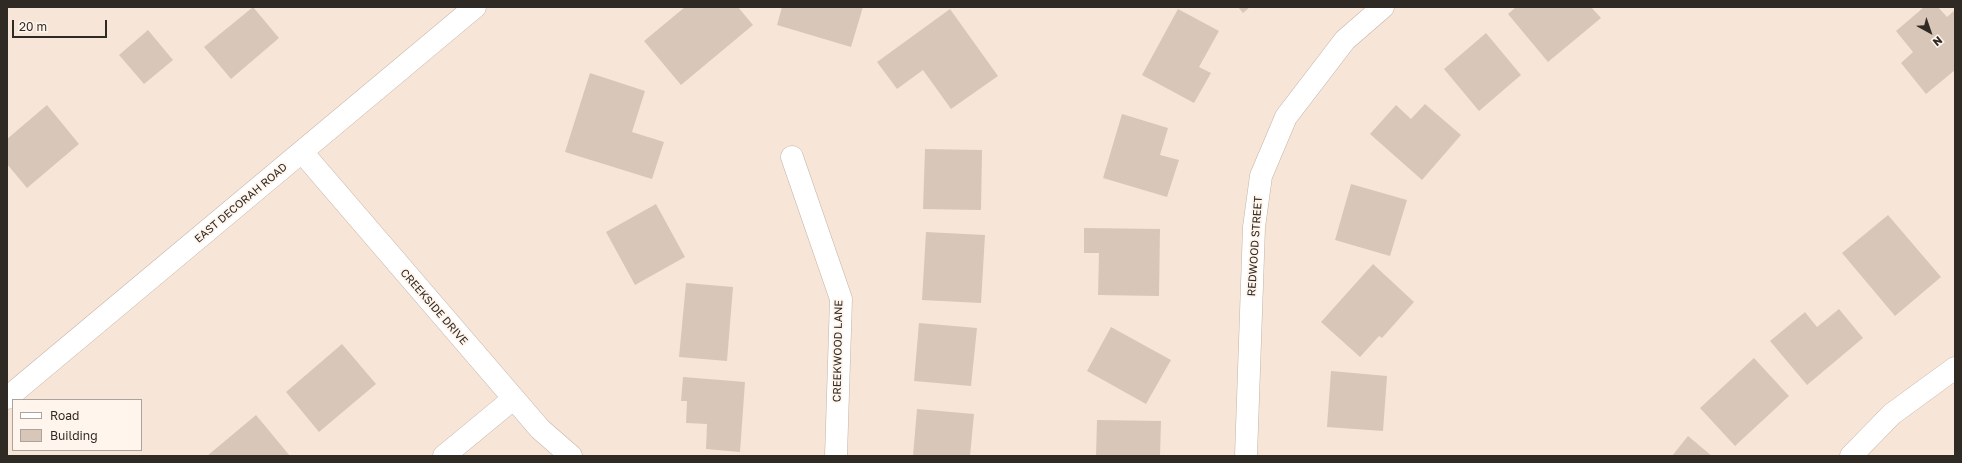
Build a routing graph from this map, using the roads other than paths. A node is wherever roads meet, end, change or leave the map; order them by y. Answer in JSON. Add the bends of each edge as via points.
{"nodes":[{"id":1,"x":475,"y":7,"type":"edge"},
{"id":2,"x":1383,"y":7,"type":"edge"},
{"id":3,"x":302,"y":152,"type":"junction"},
{"id":4,"x":792,"y":157,"type":"dead end"},
{"id":5,"x":1955,"y":368,"type":"edge"},
{"id":6,"x":7,"y":398,"type":"edge"},
{"id":7,"x":513,"y":399,"type":"junction"},
{"id":8,"x":444,"y":456,"type":"edge"},
{"id":9,"x":571,"y":456,"type":"edge"},
{"id":10,"x":836,"y":456,"type":"edge"},
{"id":11,"x":1246,"y":456,"type":"edge"},
{"id":12,"x":1852,"y":456,"type":"edge"}],
"edges":[{"from":1,"to":3,"type":"street","name":"EAST DECORAH ROAD"},
{"from":2,"to":11,"type":"street","name":"REDWOOD STREET","via":[[1345,40],[1286,117],[1261,176],[1254,227]]},
{"from":3,"to":6,"type":"street","name":"EAST DECORAH ROAD"},
{"from":3,"to":7,"type":"street","name":"CREEKSIDE DRIVE"},
{"from":4,"to":10,"type":"street","name":"CREEKWOOD LANE","via":[[841,299]]},
{"from":5,"to":12,"type":"street","via":[[1892,414]]},
{"from":7,"to":8,"type":"street"},
{"from":7,"to":9,"type":"street","name":"CREEKSIDE DRIVE","via":[[540,429]]}]}
